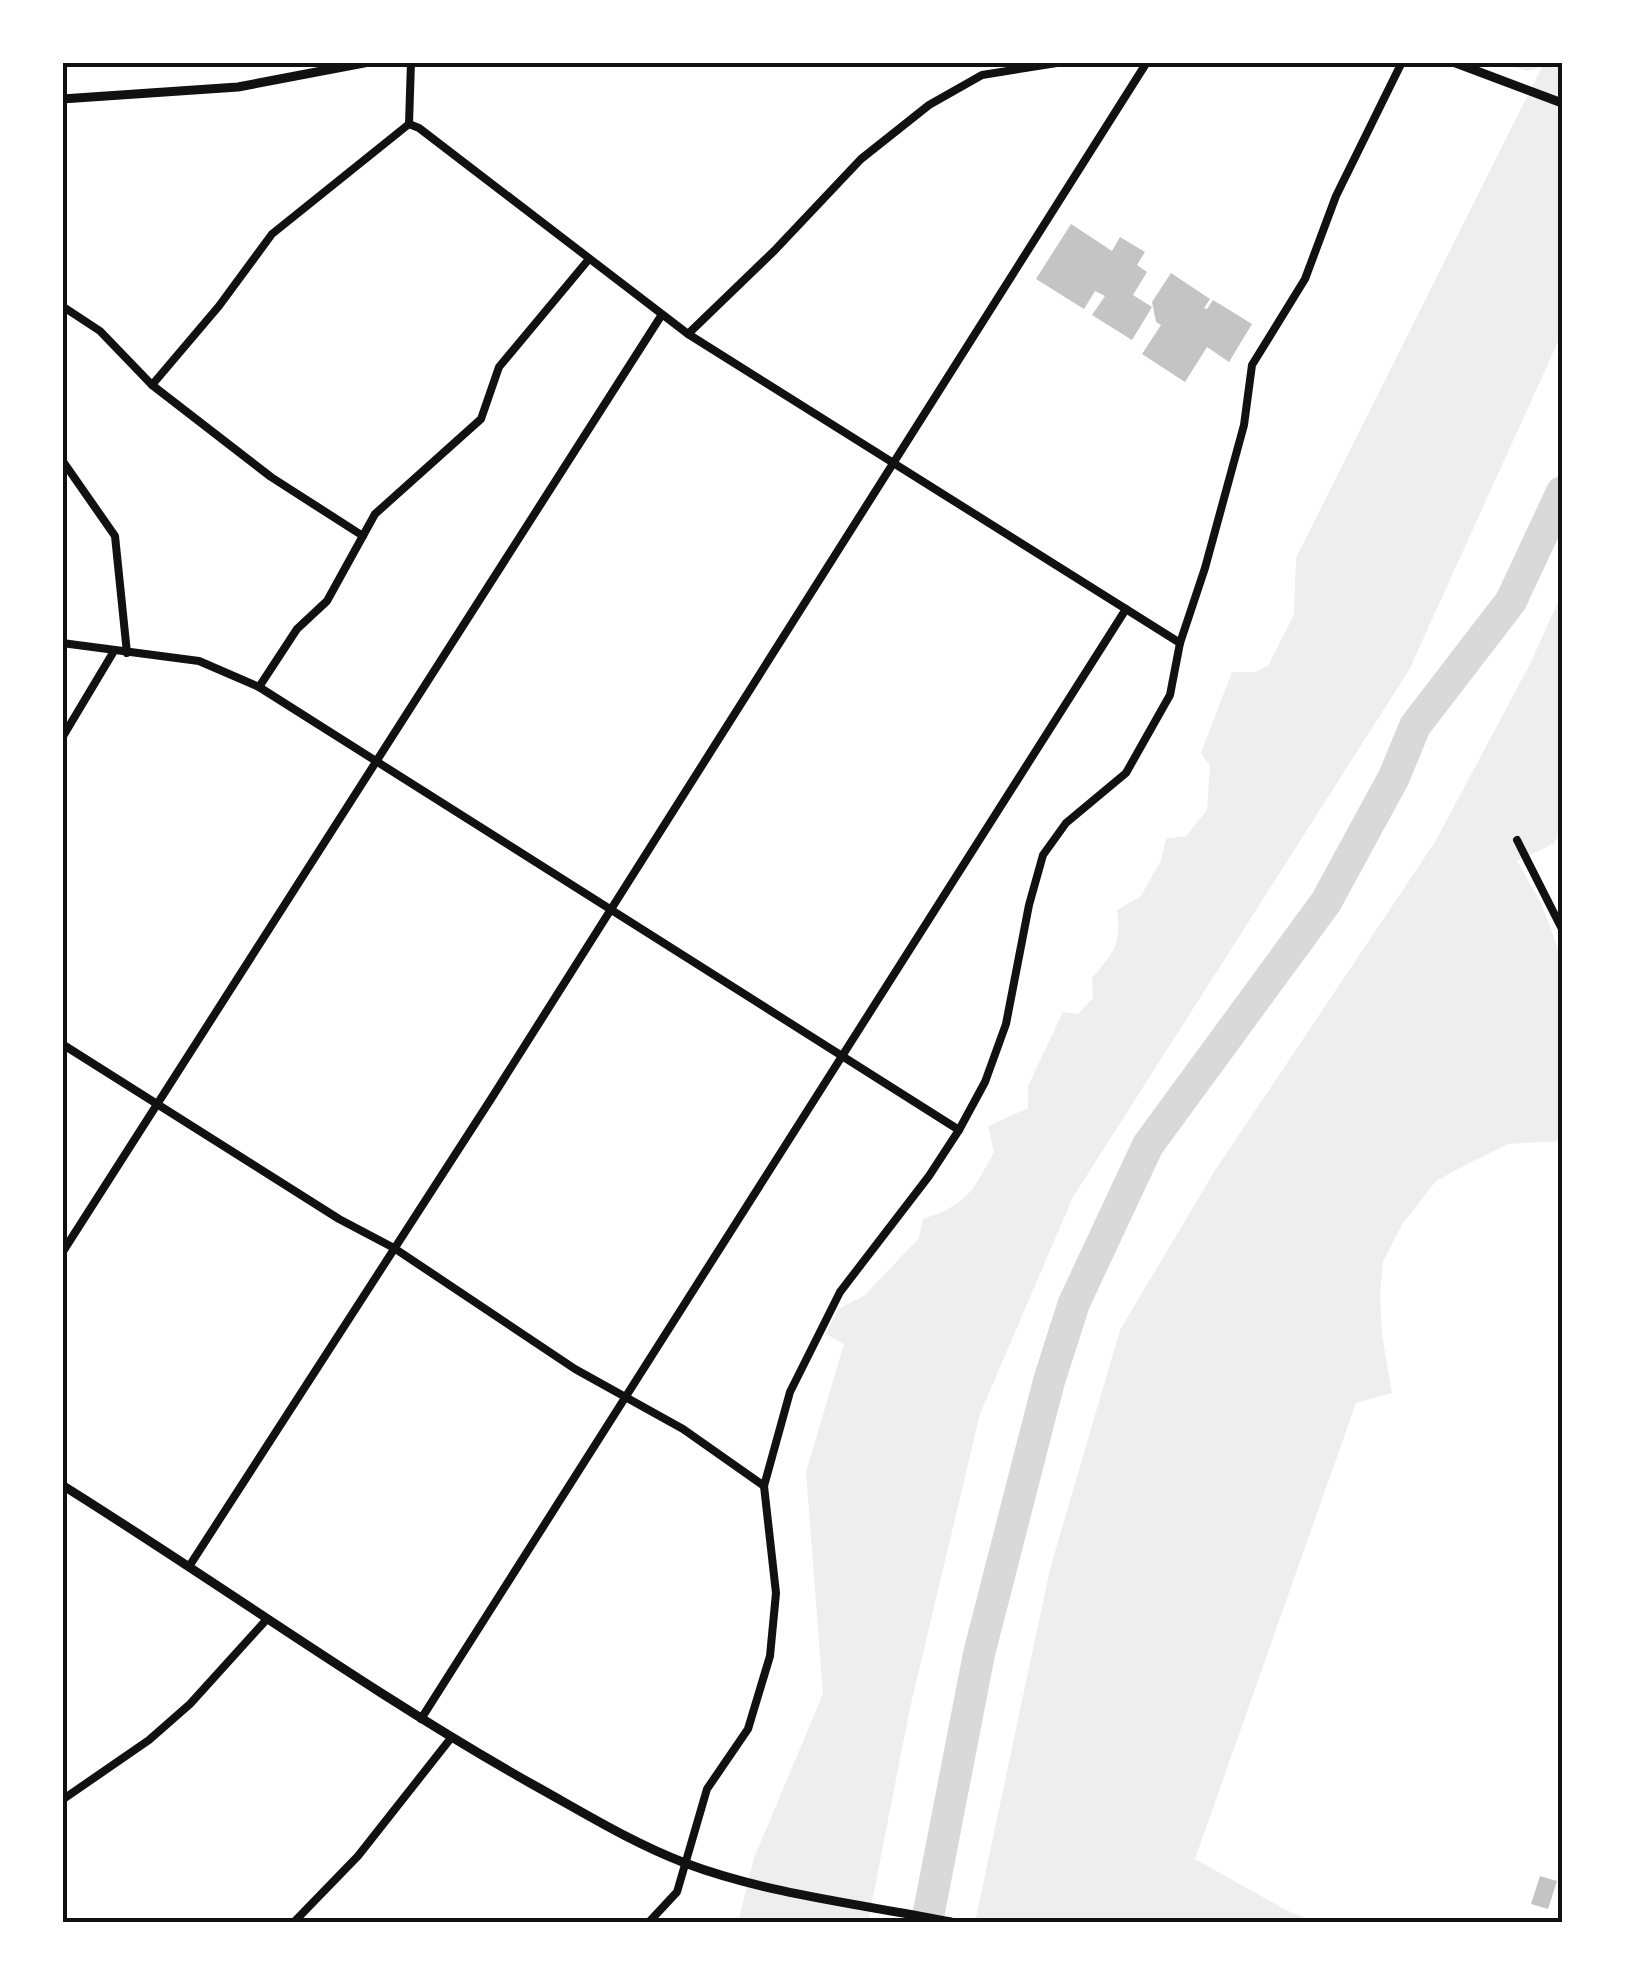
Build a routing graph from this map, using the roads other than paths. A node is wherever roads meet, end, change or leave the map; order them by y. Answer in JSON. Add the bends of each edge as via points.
{"nodes":[{"id":1,"x":369,"y":62,"type":"edge"},
{"id":2,"x":410,"y":62,"type":"edge"},
{"id":3,"x":1063,"y":62,"type":"edge"},
{"id":4,"x":1147,"y":62,"type":"edge"},
{"id":5,"x":1402,"y":62,"type":"edge"},
{"id":6,"x":1453,"y":62,"type":"edge"},
{"id":7,"x":62,"y":98,"type":"edge"},
{"id":8,"x":1562,"y":102,"type":"edge"},
{"id":9,"x":409,"y":124,"type":"junction"},
{"id":10,"x":589,"y":260,"type":"junction"},
{"id":11,"x":62,"y":306,"type":"edge"},
{"id":12,"x":662,"y":316,"type":"junction"},
{"id":13,"x":688,"y":334,"type":"junction"},
{"id":14,"x":152,"y":384,"type":"junction"},
{"id":15,"x":62,"y":460,"type":"edge"},
{"id":16,"x":894,"y":464,"type":"junction"},
{"id":17,"x":363,"y":536,"type":"junction"},
{"id":18,"x":1126,"y":609,"type":"junction"},
{"id":19,"x":1180,"y":643,"type":"junction"},
{"id":20,"x":62,"y":644,"type":"edge"},
{"id":21,"x":114,"y":651,"type":"junction"},
{"id":22,"x":127,"y":652,"type":"junction"},
{"id":23,"x":259,"y":687,"type":"junction"},
{"id":24,"x":62,"y":738,"type":"edge"},
{"id":25,"x":375,"y":760,"type":"junction"},
{"id":26,"x":1516,"y":840,"type":"dead end"},
{"id":27,"x":608,"y":910,"type":"junction"},
{"id":28,"x":1562,"y":930,"type":"edge"},
{"id":29,"x":62,"y":1044,"type":"edge"},
{"id":30,"x":840,"y":1054,"type":"junction"},
{"id":31,"x":156,"y":1104,"type":"junction"},
{"id":32,"x":959,"y":1130,"type":"junction"},
{"id":33,"x":394,"y":1248,"type":"junction"},
{"id":34,"x":62,"y":1252,"type":"edge"},
{"id":35,"x":626,"y":1397,"type":"junction"},
{"id":36,"x":62,"y":1485,"type":"edge"},
{"id":37,"x":764,"y":1486,"type":"junction"},
{"id":38,"x":190,"y":1565,"type":"junction"},
{"id":39,"x":268,"y":1619,"type":"junction"},
{"id":40,"x":420,"y":1718,"type":"junction"},
{"id":41,"x":451,"y":1738,"type":"junction"},
{"id":42,"x":62,"y":1800,"type":"edge"},
{"id":43,"x":686,"y":1864,"type":"junction"},
{"id":44,"x":294,"y":1922,"type":"edge"},
{"id":45,"x":649,"y":1922,"type":"edge"},
{"id":46,"x":952,"y":1922,"type":"edge"}],
"edges":[{"from":1,"to":7,"type":"street","via":[[238,87]]},
{"from":2,"to":9,"type":"street"},
{"from":3,"to":13,"type":"street","via":[[982,75],[930,105],[862,159]]},
{"from":4,"to":16,"type":"street"},
{"from":5,"to":19,"type":"street","via":[[1336,196],[1305,279],[1252,366],[1244,425]]},
{"from":6,"to":8,"type":"street"},
{"from":9,"to":10,"type":"street"},
{"from":9,"to":14,"type":"street","via":[[272,234]]},
{"from":10,"to":12,"type":"street"},
{"from":10,"to":17,"type":"street","via":[[498,367],[482,420],[375,514]]},
{"from":11,"to":14,"type":"street","via":[[100,331]]},
{"from":12,"to":13,"type":"street"},
{"from":12,"to":25,"type":"street"},
{"from":13,"to":16,"type":"street"},
{"from":14,"to":17,"type":"street","via":[[271,478]]},
{"from":15,"to":22,"type":"street","via":[[115,536]]},
{"from":16,"to":18,"type":"street"},
{"from":16,"to":27,"type":"street"},
{"from":17,"to":23,"type":"street","via":[[327,601],[297,629]]},
{"from":18,"to":19,"type":"street"},
{"from":18,"to":30,"type":"street"},
{"from":19,"to":32,"type":"street","via":[[1170,694],[1126,773],[1066,823],[1043,855],[1006,1024]]},
{"from":20,"to":21,"type":"street"},
{"from":21,"to":22,"type":"street"},
{"from":21,"to":24,"type":"street"},
{"from":22,"to":23,"type":"street","via":[[199,661]]},
{"from":23,"to":25,"type":"street"},
{"from":25,"to":27,"type":"street"},
{"from":25,"to":31,"type":"street"},
{"from":26,"to":28,"type":"street"},
{"from":27,"to":30,"type":"street"},
{"from":27,"to":33,"type":"street"},
{"from":29,"to":31,"type":"street"},
{"from":30,"to":32,"type":"street"},
{"from":30,"to":35,"type":"street"},
{"from":31,"to":33,"type":"street"},
{"from":31,"to":34,"type":"street"},
{"from":32,"to":37,"type":"street","via":[[840,1292],[790,1392]]},
{"from":33,"to":35,"type":"street"},
{"from":33,"to":38,"type":"street"},
{"from":35,"to":37,"type":"street"},
{"from":35,"to":40,"type":"street"},
{"from":36,"to":38,"type":"street"},
{"from":37,"to":43,"type":"street","via":[[776,1593],[770,1656],[748,1729],[708,1789]]},
{"from":38,"to":39,"type":"street"},
{"from":39,"to":40,"type":"street"},
{"from":39,"to":42,"type":"street","via":[[190,1704]]},
{"from":40,"to":41,"type":"street"},
{"from":41,"to":43,"type":"street"},
{"from":41,"to":44,"type":"street","via":[[358,1856]]},
{"from":43,"to":45,"type":"street","via":[[676,1892]]},
{"from":43,"to":46,"type":"street"}]}
